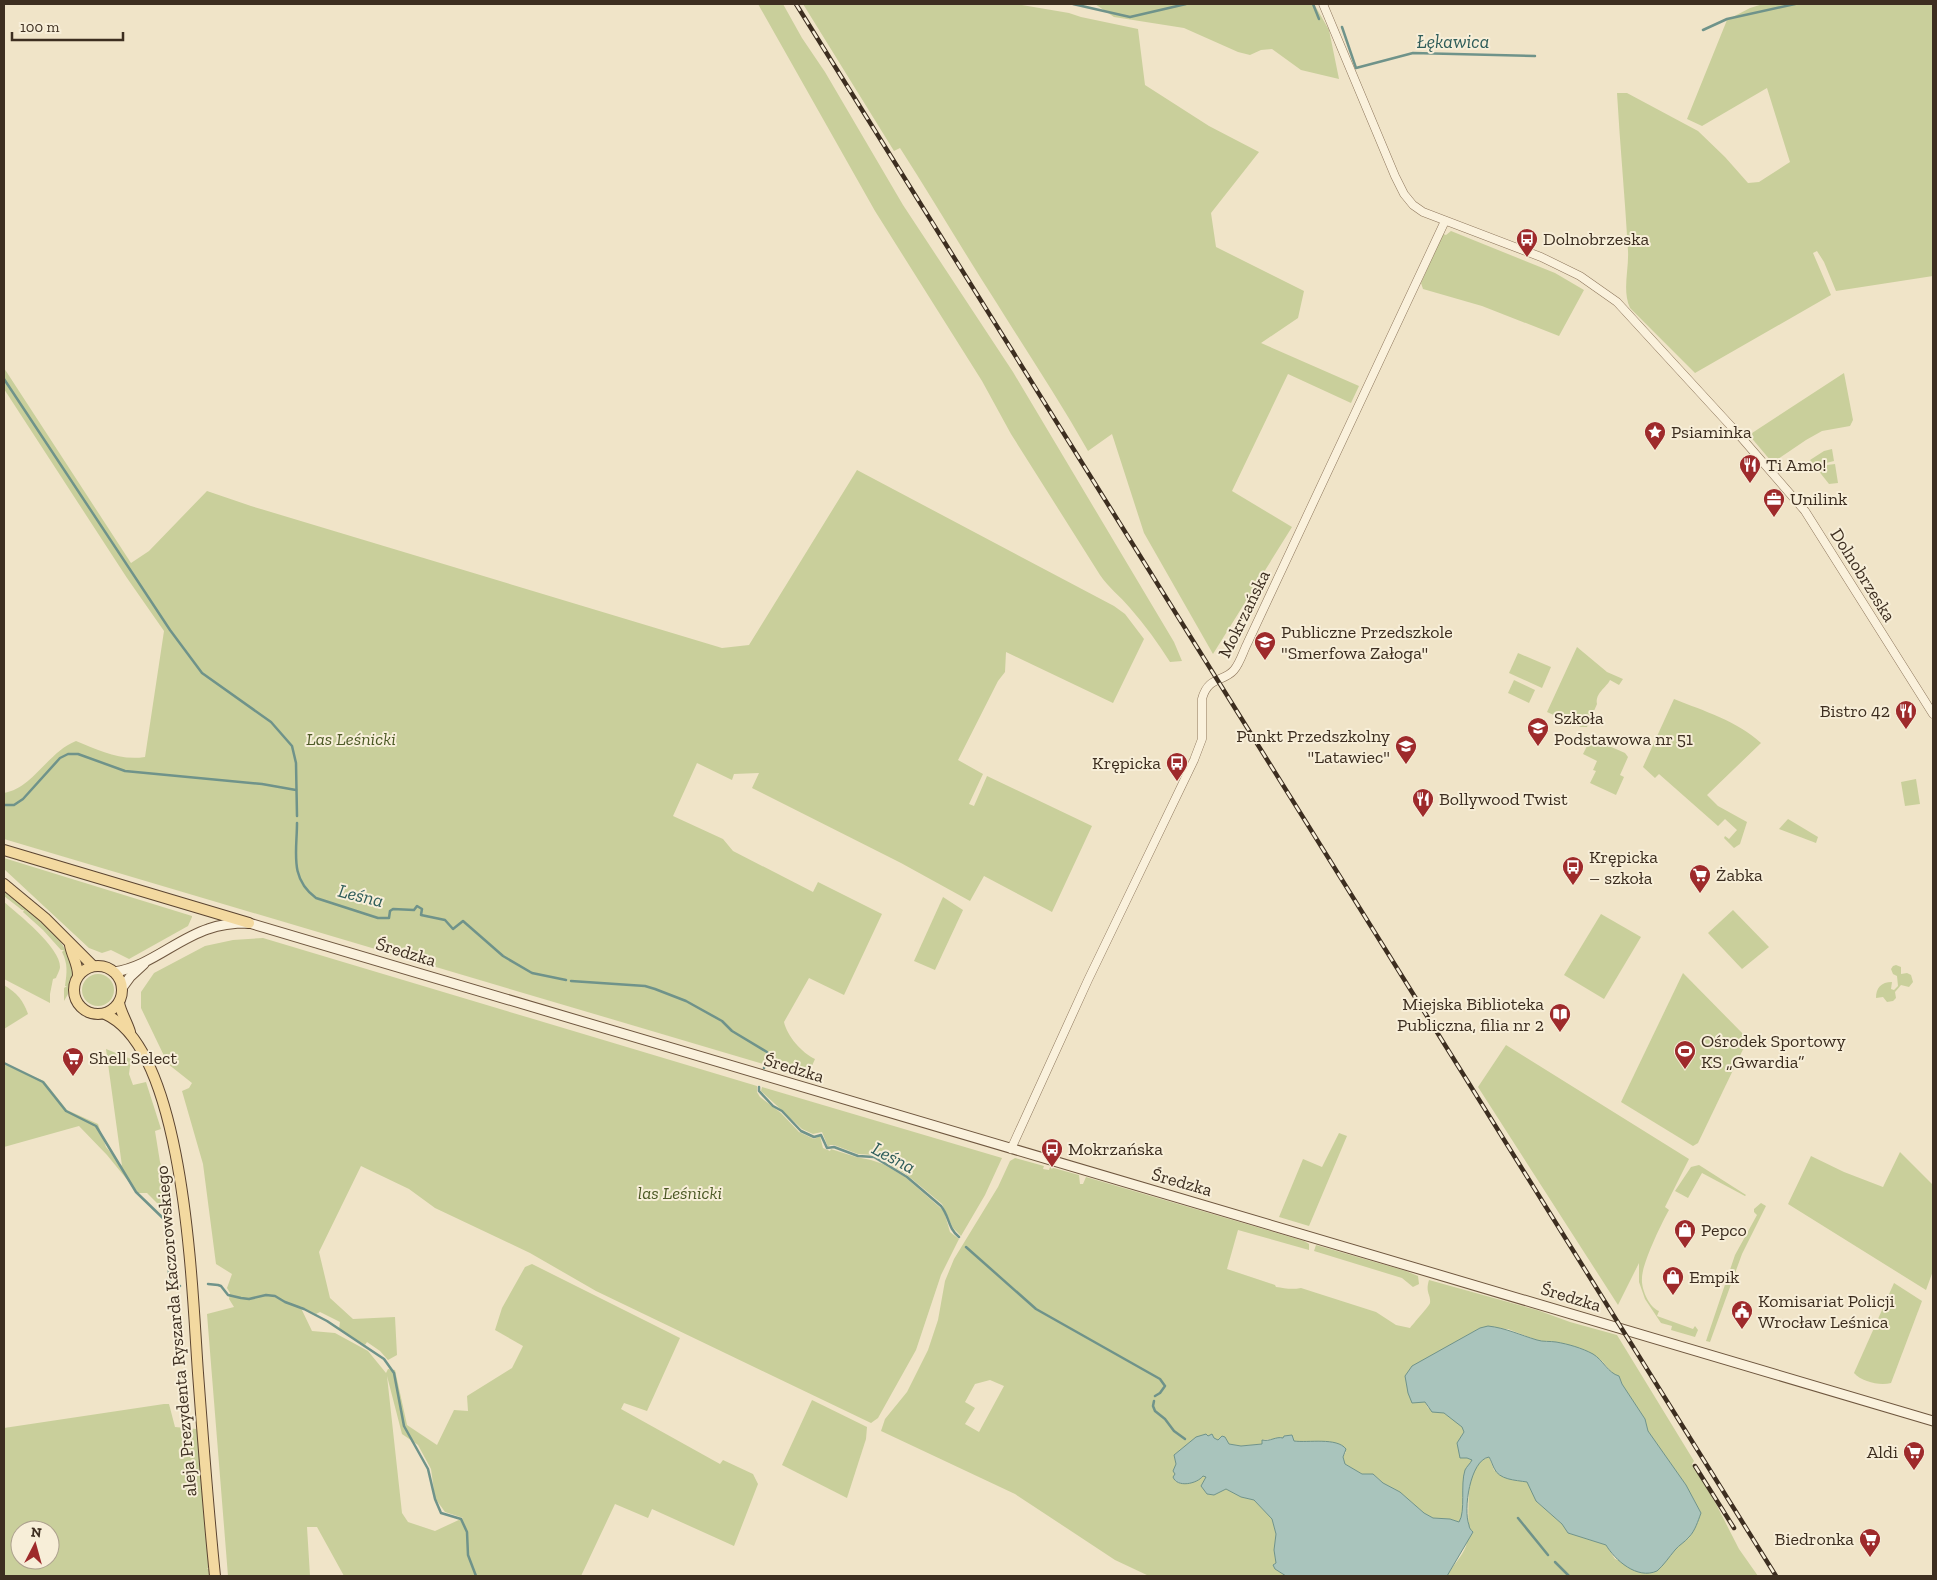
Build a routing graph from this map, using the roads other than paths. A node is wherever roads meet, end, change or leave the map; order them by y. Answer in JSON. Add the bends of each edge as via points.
{"nodes":[{"id":1,"x":1323,"y":4,"type":"edge"},
{"id":2,"x":1445,"y":221,"type":"junction"},
{"id":3,"x":1933,"y":714,"type":"edge"},
{"id":4,"x":4,"y":850,"type":"edge"},
{"id":5,"x":4,"y":884,"type":"edge"},
{"id":6,"x":250,"y":923,"type":"junction"},
{"id":7,"x":70,"y":945,"type":"junction"},
{"id":8,"x":148,"y":961,"type":"junction"},
{"id":9,"x":93,"y":966,"type":"junction"},
{"id":10,"x":114,"y":972,"type":"junction"},
{"id":11,"x":78,"y":975,"type":"junction"},
{"id":12,"x":122,"y":988,"type":"junction"},
{"id":13,"x":119,"y":1003,"type":"junction"},
{"id":14,"x":105,"y":1014,"type":"junction"},
{"id":15,"x":130,"y":1032,"type":"junction"},
{"id":16,"x":1010,"y":1149,"type":"junction"},
{"id":17,"x":1933,"y":1421,"type":"edge"},
{"id":18,"x":215,"y":1576,"type":"edge"}],
"edges":[{"from":1,"to":2,"type":"street","name":"Dolnobrzeska","via":[[1404,194],[1413,205]]},
{"from":2,"to":3,"type":"street","name":"Dolnobrzeska","via":[[1541,257],[1580,276],[1617,302],[1805,512]]},
{"from":2,"to":16,"type":"street","name":"Mokrzańska","via":[[1234,671],[1213,682],[1204,693],[1202,739],[1194,760]]},
{"from":4,"to":6,"type":"main road"},
{"from":5,"to":7,"type":"main road"},
{"from":6,"to":8,"type":"main road","via":[[209,928]]},
{"from":6,"to":16,"type":"main road","name":"Średzka"},
{"from":7,"to":9,"type":"main road"},
{"from":7,"to":11,"type":"main road"},
{"from":8,"to":10,"type":"main road"},
{"from":8,"to":12,"type":"main road"},
{"from":9,"to":10,"type":"main road"},
{"from":9,"to":11,"type":"main road"},
{"from":10,"to":12,"type":"main road"},
{"from":11,"to":14,"type":"main road","via":[[73,989],[76,1003],[88,1013]]},
{"from":12,"to":13,"type":"main road"},
{"from":13,"to":14,"type":"main road"},
{"from":13,"to":15,"type":"main road","name":"aleja Prezydenta Ryszarda Kaczorowskiego"},
{"from":14,"to":15,"type":"main road","name":"aleja Prezydenta Ryszarda Kaczorowskiego"},
{"from":15,"to":18,"type":"main road","name":"aleja Prezydenta Ryszarda Kaczorowskiego","via":[[144,1055],[160,1095],[183,1191]]},
{"from":16,"to":17,"type":"main road","name":"Średzka"}]}
